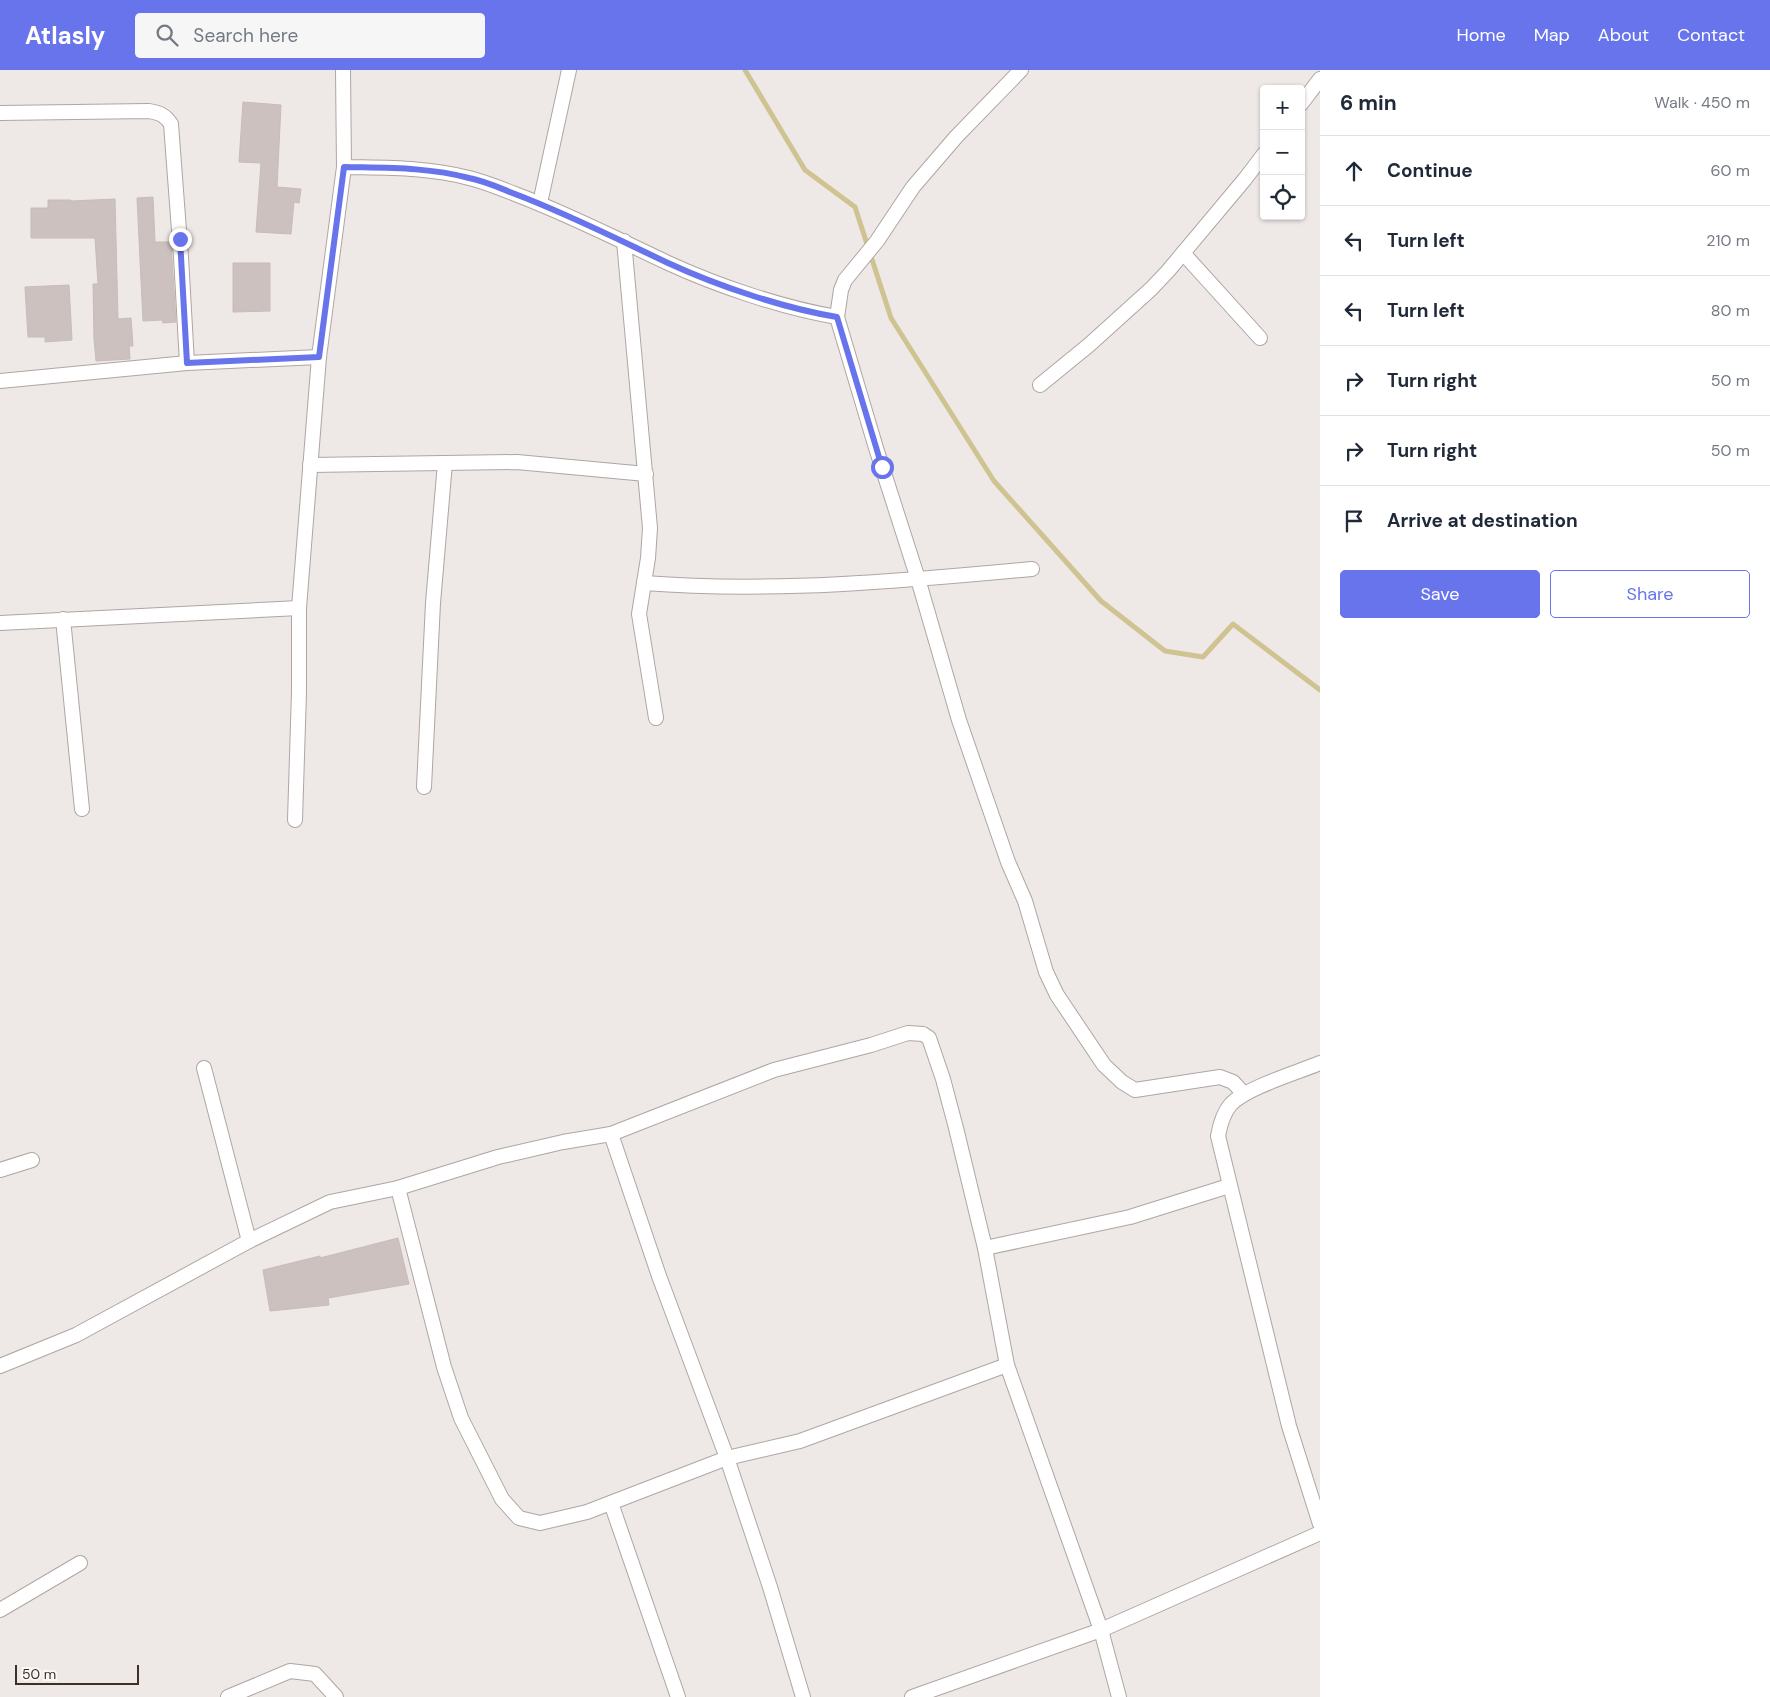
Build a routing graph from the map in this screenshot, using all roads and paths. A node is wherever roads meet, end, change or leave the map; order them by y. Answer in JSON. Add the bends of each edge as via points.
{"nodes":[{"id":1,"x":343,"y":70,"type":"edge"},
{"id":2,"x":569,"y":70,"type":"edge"},
{"id":3,"x":1021,"y":70,"type":"edge"},
{"id":4,"x":1320,"y":79,"type":"edge"},
{"id":5,"x":1305,"y":99,"type":"edge"},
{"id":6,"x":0,"y":113,"type":"edge"},
{"id":7,"x":1260,"y":159,"type":"edge"},
{"id":8,"x":344,"y":167,"type":"junction"},
{"id":9,"x":540,"y":203,"type":"junction"},
{"id":10,"x":624,"y":241,"type":"junction"},
{"id":11,"x":1183,"y":253,"type":"junction"},
{"id":12,"x":837,"y":317,"type":"junction"},
{"id":13,"x":1260,"y":338,"type":"dead end"},
{"id":14,"x":319,"y":357,"type":"junction"},
{"id":15,"x":187,"y":363,"type":"junction"},
{"id":16,"x":0,"y":380,"type":"edge"},
{"id":17,"x":1040,"y":385,"type":"dead end"},
{"id":18,"x":445,"y":464,"type":"junction"},
{"id":19,"x":310,"y":465,"type":"junction"},
{"id":20,"x":646,"y":474,"type":"junction"},
{"id":21,"x":1032,"y":569,"type":"dead end"},
{"id":22,"x":918,"y":579,"type":"junction"},
{"id":23,"x":644,"y":583,"type":"junction"},
{"id":24,"x":299,"y":608,"type":"junction"},
{"id":25,"x":63,"y":619,"type":"junction"},
{"id":26,"x":0,"y":623,"type":"edge"},
{"id":27,"x":656,"y":718,"type":"dead end"},
{"id":28,"x":424,"y":787,"type":"dead end"},
{"id":29,"x":82,"y":809,"type":"dead end"},
{"id":30,"x":295,"y":820,"type":"dead end"},
{"id":31,"x":1320,"y":1063,"type":"edge"},
{"id":32,"x":204,"y":1068,"type":"dead end"},
{"id":33,"x":1244,"y":1094,"type":"junction"},
{"id":34,"x":611,"y":1134,"type":"junction"},
{"id":35,"x":32,"y":1160,"type":"dead end"},
{"id":36,"x":0,"y":1170,"type":"edge"},
{"id":37,"x":1229,"y":1186,"type":"junction"},
{"id":38,"x":398,"y":1188,"type":"junction"},
{"id":39,"x":249,"y":1241,"type":"junction"},
{"id":40,"x":985,"y":1248,"type":"junction"},
{"id":41,"x":0,"y":1366,"type":"edge"},
{"id":42,"x":1007,"y":1366,"type":"junction"},
{"id":43,"x":727,"y":1458,"type":"junction"},
{"id":44,"x":611,"y":1503,"type":"junction"},
{"id":45,"x":1320,"y":1524,"type":"edge"},
{"id":46,"x":1320,"y":1533,"type":"edge"},
{"id":47,"x":80,"y":1563,"type":"dead end"},
{"id":48,"x":0,"y":1610,"type":"edge"},
{"id":49,"x":1102,"y":1630,"type":"junction"},
{"id":50,"x":228,"y":1697,"type":"edge"},
{"id":51,"x":336,"y":1697,"type":"edge"},
{"id":52,"x":678,"y":1697,"type":"edge"},
{"id":53,"x":803,"y":1697,"type":"edge"},
{"id":54,"x":912,"y":1697,"type":"edge"},
{"id":55,"x":1119,"y":1697,"type":"edge"}],
"edges":[{"from":1,"to":8,"type":"street"},
{"from":2,"to":9,"type":"street"},
{"from":3,"to":12,"type":"street","via":[[913,187],[844,280]]},
{"from":4,"to":5,"type":"street"},
{"from":6,"to":15,"type":"street","via":[[149,111],[166,117],[171,124],[174,159]]},
{"from":7,"to":11,"type":"street"},
{"from":8,"to":9,"type":"street","via":[[438,171],[470,178]]},
{"from":8,"to":14,"type":"street"},
{"from":9,"to":10,"type":"street"},
{"from":10,"to":12,"type":"street","via":[[727,286],[807,312]]},
{"from":10,"to":20,"type":"street"},
{"from":11,"to":13,"type":"street"},
{"from":11,"to":17,"type":"street","via":[[1151,289]]},
{"from":12,"to":22,"type":"street"},
{"from":14,"to":15,"type":"street"},
{"from":14,"to":19,"type":"street"},
{"from":15,"to":16,"type":"street"},
{"from":18,"to":19,"type":"street"},
{"from":18,"to":20,"type":"street","via":[[517,462]]},
{"from":18,"to":28,"type":"street","via":[[433,603]]},
{"from":19,"to":24,"type":"street"},
{"from":20,"to":23,"type":"street","via":[[650,528]]},
{"from":21,"to":22,"type":"street"},
{"from":22,"to":23,"type":"street","via":[[789,586]]},
{"from":22,"to":33,"type":"street","via":[[959,720],[1008,862],[1025,901],[1046,972],[1057,995],[1104,1065],[1135,1090],[1220,1077],[1233,1082]]},
{"from":23,"to":27,"type":"street","via":[[639,614]]},
{"from":24,"to":25,"type":"street"},
{"from":24,"to":30,"type":"street"},
{"from":25,"to":26,"type":"street"},
{"from":25,"to":29,"type":"street"},
{"from":31,"to":33,"type":"street"},
{"from":32,"to":39,"type":"street"},
{"from":33,"to":37,"type":"street","via":[[1230,1105],[1222,1118],[1218,1136]]},
{"from":34,"to":38,"type":"street","via":[[498,1157]]},
{"from":34,"to":40,"type":"street","via":[[774,1070],[908,1033],[923,1034],[929,1038],[943,1079]]},
{"from":34,"to":43,"type":"street","via":[[659,1276]]},
{"from":35,"to":36,"type":"street"},
{"from":37,"to":40,"type":"street","via":[[1130,1217]]},
{"from":37,"to":45,"type":"street","via":[[1289,1426]]},
{"from":38,"to":39,"type":"street","via":[[330,1202]]},
{"from":38,"to":44,"type":"street","via":[[455,1401],[502,1499],[519,1518],[540,1523]]},
{"from":39,"to":41,"type":"street","via":[[76,1335]]},
{"from":40,"to":42,"type":"street"},
{"from":42,"to":43,"type":"street","via":[[800,1441]]},
{"from":42,"to":49,"type":"street"},
{"from":43,"to":44,"type":"street"},
{"from":43,"to":53,"type":"street"},
{"from":44,"to":52,"type":"street"},
{"from":46,"to":49,"type":"street"},
{"from":47,"to":48,"type":"street"},
{"from":49,"to":54,"type":"street"},
{"from":49,"to":55,"type":"street"},
{"from":50,"to":51,"type":"street","via":[[290,1671],[315,1674]]}]}
